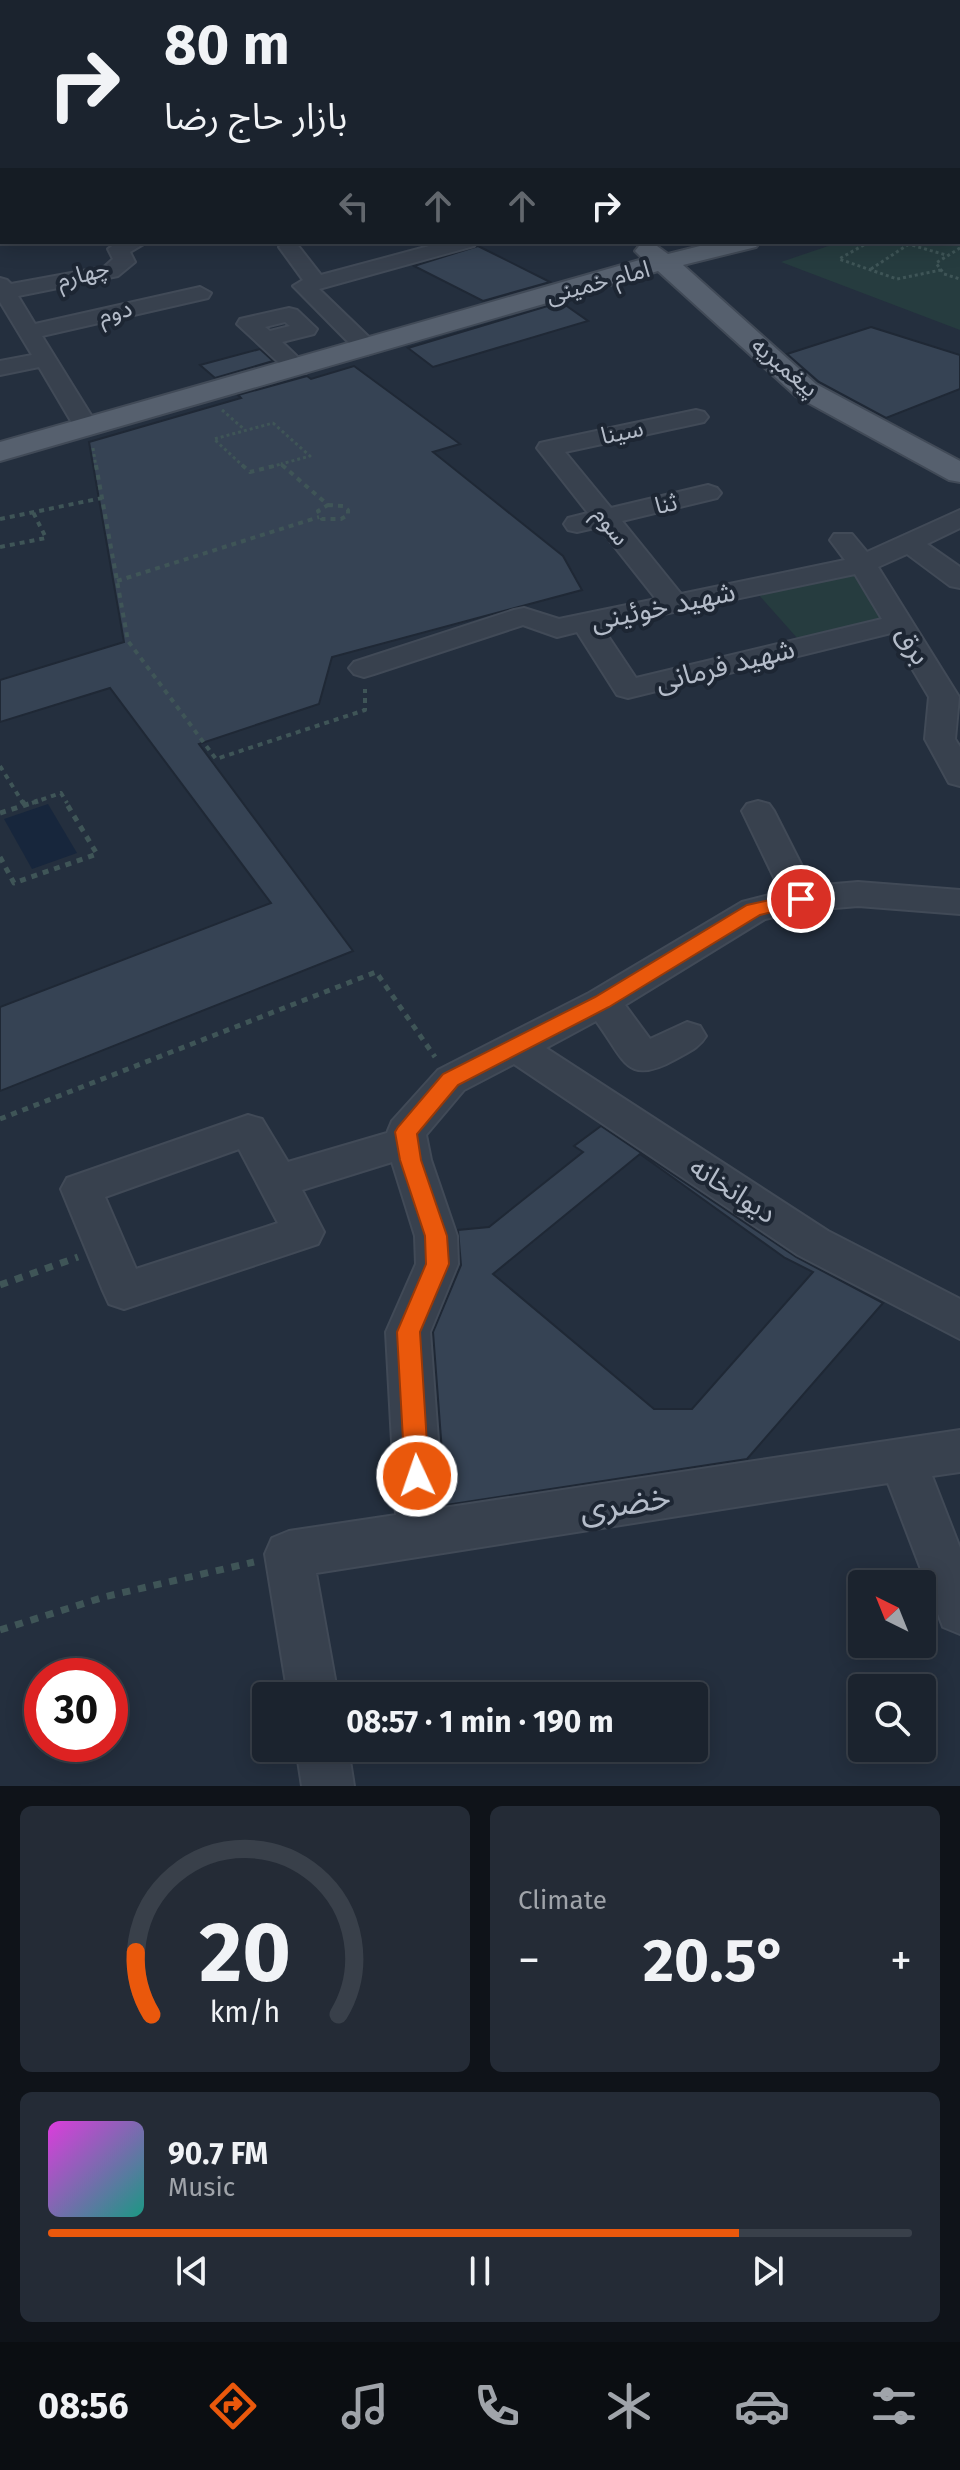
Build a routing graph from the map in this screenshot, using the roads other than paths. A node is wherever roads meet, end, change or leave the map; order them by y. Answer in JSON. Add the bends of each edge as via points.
{"nodes":[{"id":1,"x":132,"y":244,"type":"edge"},
{"id":2,"x":375,"y":244,"type":"edge"},
{"id":3,"x":460,"y":244,"type":"edge"},
{"id":4,"x":633,"y":244,"type":"edge"},
{"id":5,"x":739,"y":244,"type":"edge"},
{"id":6,"x":289,"y":247,"type":"dead end"},
{"id":7,"x":392,"y":263,"type":"junction"},
{"id":8,"x":666,"y":263,"type":"junction"},
{"id":9,"x":316,"y":283,"type":"junction"},
{"id":10,"x":2,"y":288,"type":"edge"},
{"id":11,"x":200,"y":293,"type":"dead end"},
{"id":12,"x":30,"y":332,"type":"junction"},
{"id":13,"x":266,"y":339,"type":"dead end"},
{"id":14,"x":367,"y":348,"type":"junction"},
{"id":15,"x":46,"y":359,"type":"junction"},
{"id":16,"x":0,"y":368,"type":"edge"},
{"id":17,"x":298,"y":368,"type":"junction"},
{"id":18,"x":696,"y":417,"type":"dead end"},
{"id":19,"x":88,"y":430,"type":"junction"},
{"id":20,"x":549,"y":448,"type":"joint"},
{"id":21,"x":0,"y":452,"type":"edge"},
{"id":22,"x":0,"y":459,"type":"edge"},
{"id":23,"x":960,"y":473,"type":"edge"},
{"id":24,"x":708,"y":493,"type":"dead end"},
{"id":25,"x":605,"y":518,"type":"junction"},
{"id":26,"x":960,"y":518,"type":"edge"},
{"id":27,"x":577,"y":524,"type":"dead end"},
{"id":28,"x":843,"y":540,"type":"dead end"},
{"id":29,"x":908,"y":542,"type":"junction"},
{"id":30,"x":863,"y":564,"type":"junction"},
{"id":31,"x":960,"y":580,"type":"edge"},
{"id":32,"x":674,"y":603,"type":"junction"},
{"id":33,"x":584,"y":622,"type":"junction"},
{"id":34,"x":899,"y":623,"type":"junction"},
{"id":35,"x":364,"y":668,"type":"road end"},
{"id":36,"x":952,"y":695,"type":"edge"},
{"id":37,"x":960,"y":776,"type":"edge"},
{"id":38,"x":758,"y":811,"type":"dead end"},
{"id":39,"x":801,"y":899,"type":"junction"},
{"id":40,"x":960,"y":902,"type":"edge"},
{"id":41,"x":602,"y":1002,"type":"junction"},
{"id":42,"x":687,"y":1036,"type":"dead end"},
{"id":43,"x":515,"y":1046,"type":"junction"},
{"id":44,"x":408,"y":1142,"type":"junction"},
{"id":45,"x":278,"y":1181,"type":"junction"},
{"id":46,"x":960,"y":1320,"type":"edge"},
{"id":47,"x":960,"y":1451,"type":"edge"},
{"id":48,"x":902,"y":1460,"type":"junction"},
{"id":49,"x":421,"y":1534,"type":"junction"},
{"id":50,"x":960,"y":1610,"type":"edge"},
{"id":51,"x":311,"y":1682,"type":"edge"},
{"id":52,"x":324,"y":1762,"type":"edge"},
{"id":53,"x":328,"y":1786,"type":"edge"}],
"edges":[{"from":1,"to":10,"type":"street","name":"چهارم","via":[[118,249],[125,262],[111,272]]},
{"from":2,"to":7,"type":"street"},
{"from":3,"to":7,"type":"street"},
{"from":4,"to":8,"type":"main road","name":"پیغمبریه"},
{"from":5,"to":8,"type":"main road"},
{"from":6,"to":9,"type":"street"},
{"from":7,"to":9,"type":"street"},
{"from":8,"to":14,"type":"main road","name":"امام خمینی"},
{"from":8,"to":19,"type":"main road","name":"امام خمینی","via":[[640,276]]},
{"from":8,"to":23,"type":"main road","name":"پیغمبریه","via":[[806,390]]},
{"from":9,"to":14,"type":"street","via":[[304,286]]},
{"from":10,"to":12,"type":"street"},
{"from":11,"to":12,"type":"street","name":"دوم"},
{"from":12,"to":15,"type":"street"},
{"from":13,"to":17,"type":"street"},
{"from":14,"to":17,"type":"main road","name":"امام خمینی"},
{"from":15,"to":16,"type":"street"},
{"from":15,"to":19,"type":"street"},
{"from":17,"to":19,"type":"main road","name":"امام خمینی"},
{"from":18,"to":20,"type":"street","name":"سینا"},
{"from":19,"to":21,"type":"main road","name":"امام خمینی"},
{"from":19,"to":22,"type":"main road","name":"امام خمینی"},
{"from":20,"to":25,"type":"street","name":"سوم"},
{"from":24,"to":25,"type":"street","name":"ثنا"},
{"from":25,"to":27,"type":"street","name":"ثنا"},
{"from":25,"to":32,"type":"street","name":"سوم"},
{"from":26,"to":29,"type":"street","name":"شهید خوئینی"},
{"from":28,"to":30,"type":"street"},
{"from":29,"to":30,"type":"street","name":"شهید خوئینی"},
{"from":29,"to":31,"type":"street"},
{"from":30,"to":32,"type":"street","name":"شهید خوئینی"},
{"from":30,"to":34,"type":"street","name":"برق"},
{"from":32,"to":33,"type":"street","name":"شهید خوئینی"},
{"from":33,"to":34,"type":"street","name":"شهید فرمانی","via":[[628,689]]},
{"from":33,"to":35,"type":"street","name":"شهید خوئینی","via":[[557,628],[524,616]]},
{"from":34,"to":36,"type":"street","name":"برق"},
{"from":36,"to":37,"type":"street","name":"برق","via":[[940,739]]},
{"from":38,"to":39,"type":"street"},
{"from":39,"to":40,"type":"street","via":[[858,894]]},
{"from":39,"to":41,"type":"street","via":[[754,910]]},
{"from":41,"to":42,"type":"street","via":[[645,1059]]},
{"from":41,"to":43,"type":"street"},
{"from":43,"to":44,"type":"street","via":[[451,1080],[406,1132]]},
{"from":43,"to":46,"type":"street","name":"دیوانخانه","via":[[813,1243]]},
{"from":44,"to":45,"type":"street"},
{"from":44,"to":49,"type":"street","via":[[437,1250],[437,1264],[408,1332]]},
{"from":45,"to":45,"type":"street","via":[[248,1130],[81,1189],[124,1291],[303,1232]]},
{"from":47,"to":48,"type":"street","name":"خضری"},
{"from":48,"to":49,"type":"street","name":"خضری"},
{"from":48,"to":50,"type":"street"},
{"from":49,"to":51,"type":"street","name":"خضری","via":[[289,1554]]},
{"from":52,"to":53,"type":"street"}]}
